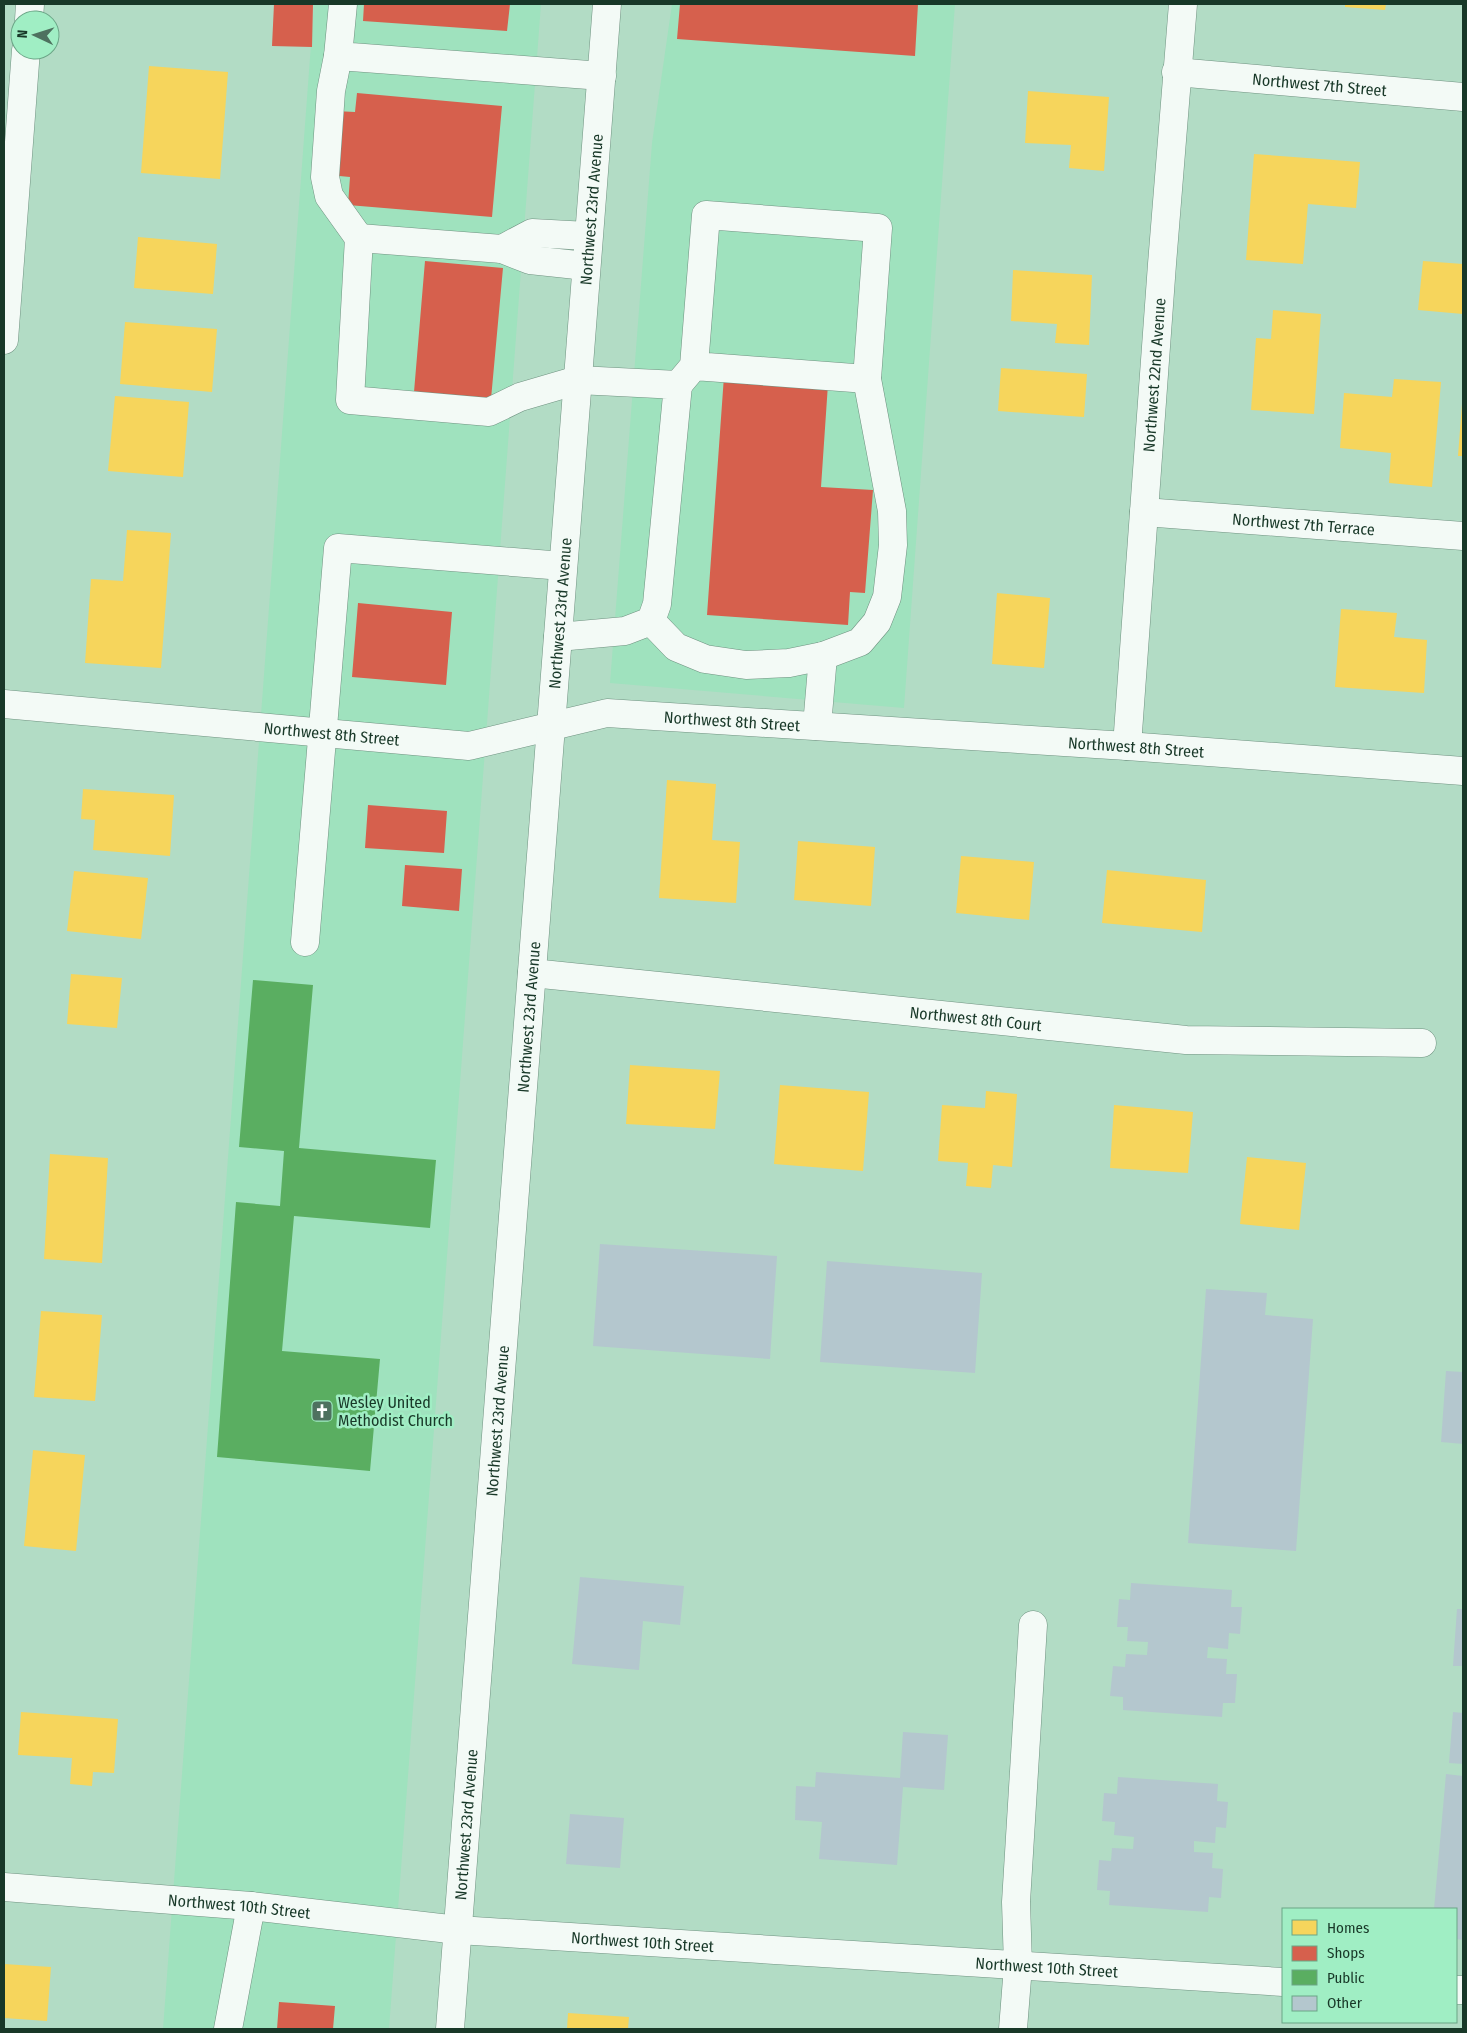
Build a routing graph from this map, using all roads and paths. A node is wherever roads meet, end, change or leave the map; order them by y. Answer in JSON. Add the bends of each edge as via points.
{"nodes":[{"id":1,"x":343,"y":4,"type":"edge"},
{"id":2,"x":607,"y":4,"type":"edge"},
{"id":3,"x":1183,"y":4,"type":"edge"},
{"id":4,"x":338,"y":56,"type":"junction"},
{"id":5,"x":25,"y":60,"type":"edge"},
{"id":6,"x":1176,"y":72,"type":"junction"},
{"id":7,"x":602,"y":76,"type":"junction"},
{"id":8,"x":1463,"y":97,"type":"edge"},
{"id":9,"x":588,"y":236,"type":"junction"},
{"id":10,"x":359,"y":238,"type":"junction"},
{"id":11,"x":502,"y":249,"type":"junction"},
{"id":12,"x":586,"y":266,"type":"junction"},
{"id":13,"x":4,"y":340,"type":"edge"},
{"id":14,"x":686,"y":375,"type":"junction"},
{"id":15,"x":867,"y":379,"type":"junction"},
{"id":16,"x":578,"y":380,"type":"junction"},
{"id":17,"x":1144,"y":512,"type":"junction"},
{"id":18,"x":1463,"y":536,"type":"edge"},
{"id":19,"x":564,"y":566,"type":"junction"},
{"id":20,"x":651,"y":621,"type":"junction"},
{"id":21,"x":558,"y":637,"type":"junction"},
{"id":22,"x":823,"y":656,"type":"junction"},
{"id":23,"x":4,"y":704,"type":"edge"},
{"id":24,"x":551,"y":726,"type":"junction"},
{"id":25,"x":817,"y":726,"type":"junction"},
{"id":26,"x":322,"y":733,"type":"junction"},
{"id":27,"x":1127,"y":746,"type":"junction"},
{"id":28,"x":1463,"y":771,"type":"edge"},
{"id":29,"x":304,"y":942,"type":"dead end"},
{"id":30,"x":532,"y":973,"type":"junction"},
{"id":31,"x":1422,"y":1043,"type":"dead end"},
{"id":32,"x":1033,"y":1625,"type":"dead end"},
{"id":33,"x":4,"y":1887,"type":"edge"},
{"id":34,"x":251,"y":1906,"type":"junction"},
{"id":35,"x":458,"y":1930,"type":"junction"},
{"id":36,"x":1018,"y":1966,"type":"junction"},
{"id":37,"x":1282,"y":1982,"type":"edge"},
{"id":38,"x":228,"y":2029,"type":"edge"},
{"id":39,"x":450,"y":2029,"type":"edge"},
{"id":40,"x":1013,"y":2029,"type":"edge"}],
"edges":[{"from":1,"to":4,"type":"street"},
{"from":2,"to":7,"type":"street","name":"Northwest 23rd Avenue"},
{"from":3,"to":6,"type":"street","name":"Northwest 22nd Avenue"},
{"from":4,"to":7,"type":"street"},
{"from":4,"to":10,"type":"street","via":[[331,91],[325,176],[328,196]]},
{"from":5,"to":13,"type":"street"},
{"from":6,"to":8,"type":"street","name":"Northwest 7th Street"},
{"from":6,"to":17,"type":"street","name":"Northwest 22nd Avenue"},
{"from":7,"to":9,"type":"street","name":"Northwest 23rd Avenue"},
{"from":9,"to":11,"type":"street","via":[[532,233]]},
{"from":9,"to":12,"type":"street","name":"Northwest 23rd Avenue"},
{"from":10,"to":11,"type":"street"},
{"from":10,"to":16,"type":"street","via":[[350,400],[489,412],[520,397]]},
{"from":11,"to":12,"type":"street","via":[[530,260]]},
{"from":12,"to":16,"type":"street","name":"Northwest 23rd Avenue"},
{"from":14,"to":15,"type":"street"},
{"from":14,"to":15,"type":"street","via":[[706,215],[878,228]]},
{"from":14,"to":16,"type":"street"},
{"from":14,"to":20,"type":"street","via":[[658,604]]},
{"from":15,"to":22,"type":"street","via":[[892,511],[893,545],[887,597],[877,622],[860,642]]},
{"from":16,"to":19,"type":"street","name":"Northwest 23rd Avenue"},
{"from":17,"to":18,"type":"street","name":"Northwest 7th Terrace"},
{"from":17,"to":27,"type":"street","name":"Northwest 22nd Avenue"},
{"from":19,"to":21,"type":"street","name":"Northwest 23rd Avenue"},
{"from":19,"to":26,"type":"street","via":[[338,548]]},
{"from":20,"to":21,"type":"street","via":[[625,631]]},
{"from":20,"to":22,"type":"street","via":[[676,647],[705,658],[746,665],[789,663]]},
{"from":21,"to":24,"type":"street","name":"Northwest 23rd Avenue"},
{"from":22,"to":25,"type":"street"},
{"from":23,"to":26,"type":"street","name":"Northwest 8th Street"},
{"from":24,"to":25,"type":"street","name":"Northwest 8th Street","via":[[607,713]]},
{"from":24,"to":26,"type":"street","name":"Northwest 8th Street","via":[[469,746]]},
{"from":24,"to":30,"type":"street","name":"Northwest 23rd Avenue"},
{"from":25,"to":27,"type":"street","name":"Northwest 8th Street"},
{"from":26,"to":29,"type":"street"},
{"from":27,"to":28,"type":"street","name":"Northwest 8th Street"},
{"from":30,"to":31,"type":"street","name":"Northwest 8th Court","via":[[1186,1040]]},
{"from":30,"to":35,"type":"street","name":"Northwest 23rd Avenue"},
{"from":32,"to":36,"type":"street","via":[[1016,1902]]},
{"from":33,"to":34,"type":"street","name":"Northwest 10th Street"},
{"from":34,"to":35,"type":"street","name":"Northwest 10th Street"},
{"from":34,"to":38,"type":"street"},
{"from":35,"to":36,"type":"street","name":"Northwest 10th Street"},
{"from":35,"to":39,"type":"street","name":"Northwest 23rd Avenue"},
{"from":36,"to":37,"type":"street","name":"Northwest 10th Street"},
{"from":36,"to":40,"type":"street"}]}
